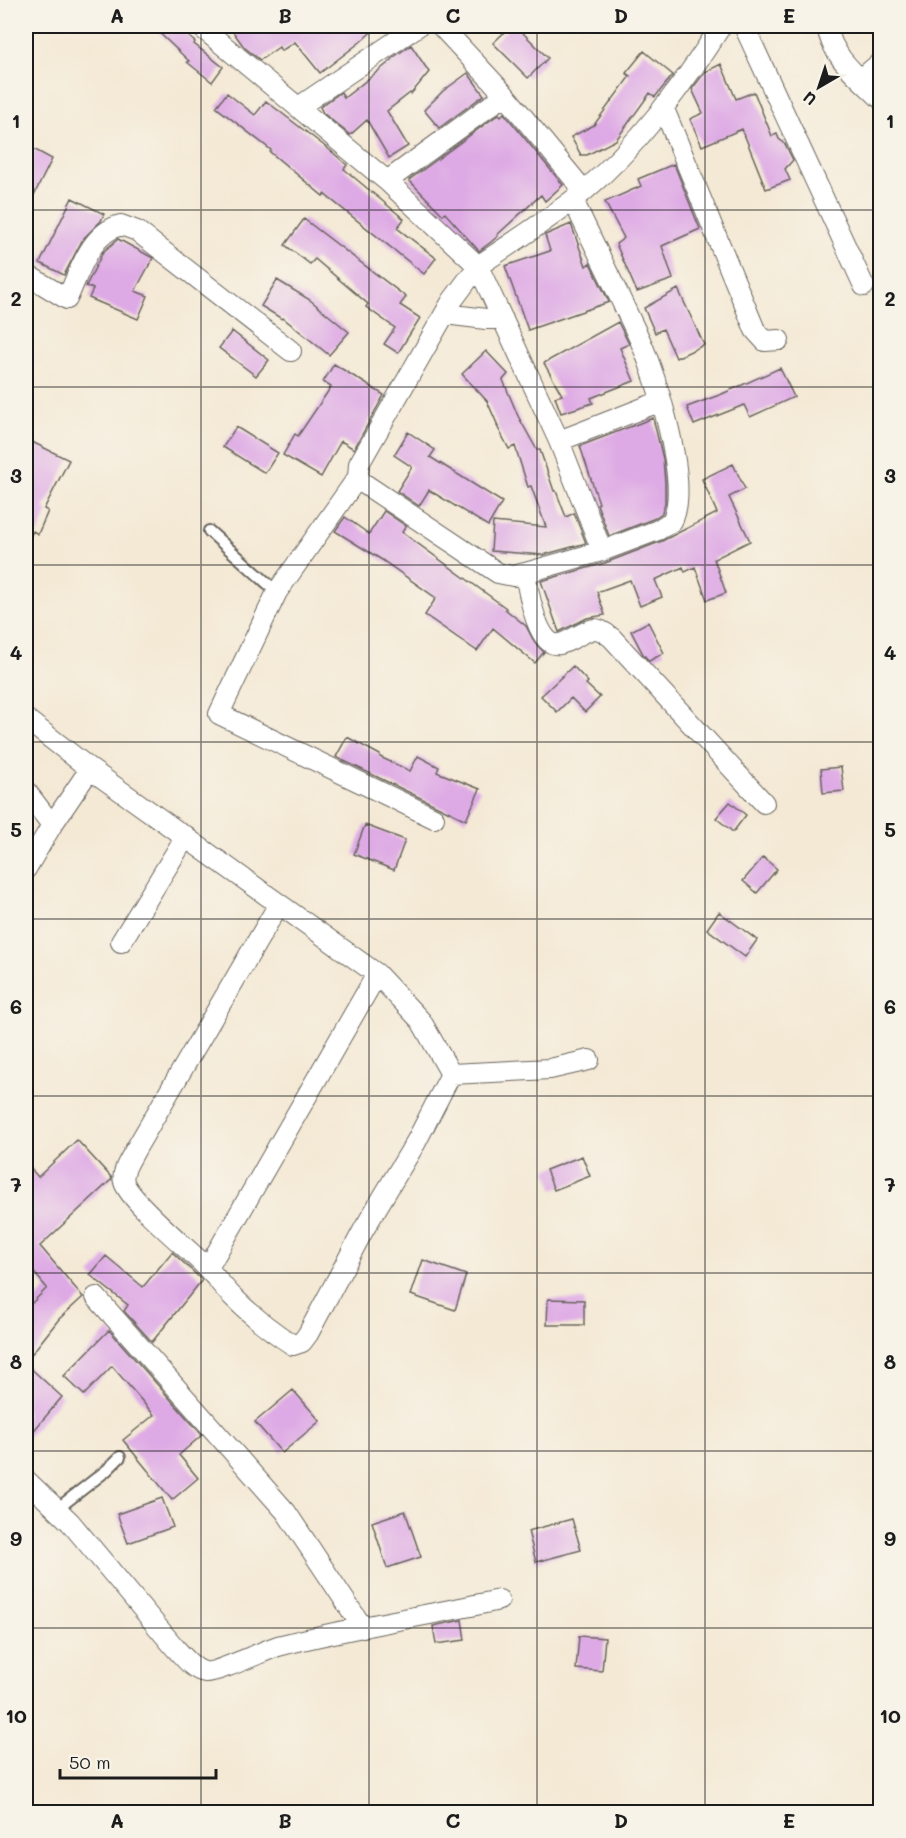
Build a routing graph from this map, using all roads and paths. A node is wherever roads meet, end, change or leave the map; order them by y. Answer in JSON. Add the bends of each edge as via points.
{"nodes":[{"id":1,"x":418,"y":26,"type":"edge"},
{"id":2,"x":441,"y":26,"type":"edge"},
{"id":3,"x":720,"y":26,"type":"edge"},
{"id":4,"x":744,"y":26,"type":"edge"},
{"id":5,"x":827,"y":26,"type":"edge"},
{"id":6,"x":211,"y":28,"type":"edge"},
{"id":7,"x":880,"y":63,"type":"edge"},
{"id":8,"x":861,"y":79,"type":"junction"},
{"id":9,"x":505,"y":95,"type":"junction"},
{"id":10,"x":880,"y":98,"type":"edge"},
{"id":11,"x":300,"y":106,"type":"junction"},
{"id":12,"x":664,"y":109,"type":"junction"},
{"id":13,"x":387,"y":181,"type":"junction"},
{"id":14,"x":578,"y":195,"type":"junction"},
{"id":15,"x":478,"y":267,"type":"junction"},
{"id":16,"x":26,"y":274,"type":"edge"},
{"id":17,"x":864,"y":286,"type":"dead end"},
{"id":18,"x":445,"y":314,"type":"junction"},
{"id":19,"x":503,"y":319,"type":"junction"},
{"id":20,"x":779,"y":340,"type":"dead end"},
{"id":21,"x":291,"y":351,"type":"dead end"},
{"id":22,"x":661,"y":401,"type":"junction"},
{"id":23,"x":560,"y":441,"type":"junction"},
{"id":24,"x":358,"y":477,"type":"junction"},
{"id":25,"x":209,"y":531,"type":"dead end"},
{"id":26,"x":602,"y":551,"type":"junction"},
{"id":27,"x":525,"y":573,"type":"junction"},
{"id":28,"x":277,"y":592,"type":"junction"},
{"id":29,"x":26,"y":719,"type":"edge"},
{"id":30,"x":90,"y":769,"type":"junction"},
{"id":31,"x":26,"y":791,"type":"edge"},
{"id":32,"x":764,"y":803,"type":"dead end"},
{"id":33,"x":434,"y":818,"type":"dead end"},
{"id":34,"x":52,"y":825,"type":"junction"},
{"id":35,"x":186,"y":836,"type":"junction"},
{"id":36,"x":26,"y":869,"type":"edge"},
{"id":37,"x":279,"y":904,"type":"junction"},
{"id":38,"x":121,"y":942,"type":"dead end"},
{"id":39,"x":377,"y":974,"type":"junction"},
{"id":40,"x":589,"y":1060,"type":"dead end"},
{"id":41,"x":451,"y":1074,"type":"junction"},
{"id":42,"x":208,"y":1268,"type":"junction"},
{"id":43,"x":96,"y":1297,"type":"dead end"},
{"id":44,"x":120,"y":1457,"type":"dead end"},
{"id":45,"x":26,"y":1480,"type":"edge"},
{"id":46,"x":57,"y":1509,"type":"junction"},
{"id":47,"x":499,"y":1600,"type":"dead end"},
{"id":48,"x":363,"y":1628,"type":"junction"}],
"edges":[{"from":1,"to":11,"type":"street"},
{"from":2,"to":9,"type":"street"},
{"from":3,"to":12,"type":"street"},
{"from":4,"to":17,"type":"street"},
{"from":5,"to":8,"type":"street","via":[[837,54]]},
{"from":6,"to":11,"type":"street"},
{"from":7,"to":8,"type":"street"},
{"from":8,"to":10,"type":"street"},
{"from":9,"to":13,"type":"street"},
{"from":9,"to":14,"type":"street"},
{"from":11,"to":13,"type":"street"},
{"from":12,"to":14,"type":"street"},
{"from":12,"to":20,"type":"street","via":[[755,330],[765,341]]},
{"from":13,"to":15,"type":"street"},
{"from":14,"to":15,"type":"street"},
{"from":14,"to":22,"type":"street","via":[[641,341]]},
{"from":15,"to":18,"type":"street"},
{"from":15,"to":19,"type":"street"},
{"from":16,"to":21,"type":"street","via":[[67,298],[94,243],[102,234],[121,225],[136,231]]},
{"from":18,"to":19,"type":"street"},
{"from":18,"to":24,"type":"street","via":[[359,464]]},
{"from":19,"to":23,"type":"street"},
{"from":22,"to":23,"type":"street"},
{"from":22,"to":26,"type":"street","via":[[678,473],[674,516],[658,530]]},
{"from":23,"to":26,"type":"street"},
{"from":24,"to":27,"type":"street","via":[[498,573]]},
{"from":24,"to":28,"type":"street"},
{"from":25,"to":28,"type":"lane"},
{"from":26,"to":27,"type":"street"},
{"from":27,"to":32,"type":"street","via":[[531,602],[548,641],[560,644],[595,629],[612,638]]},
{"from":28,"to":33,"type":"street","via":[[219,714]]},
{"from":29,"to":30,"type":"street"},
{"from":30,"to":34,"type":"street"},
{"from":30,"to":35,"type":"street"},
{"from":31,"to":34,"type":"street"},
{"from":34,"to":36,"type":"street"},
{"from":35,"to":37,"type":"street"},
{"from":35,"to":38,"type":"street"},
{"from":37,"to":39,"type":"street"},
{"from":37,"to":42,"type":"street","via":[[124,1172],[123,1180],[132,1194]]},
{"from":39,"to":41,"type":"street","via":[[421,1020]]},
{"from":39,"to":42,"type":"street"},
{"from":40,"to":41,"type":"street","via":[[534,1070]]},
{"from":41,"to":42,"type":"street","via":[[302,1342],[293,1345],[276,1334],[231,1295]]},
{"from":43,"to":48,"type":"street","via":[[286,1512]]},
{"from":44,"to":46,"type":"lane"},
{"from":45,"to":46,"type":"street"},
{"from":46,"to":48,"type":"street","via":[[176,1649],[194,1667],[206,1672],[276,1647]]},
{"from":47,"to":48,"type":"street"}]}
